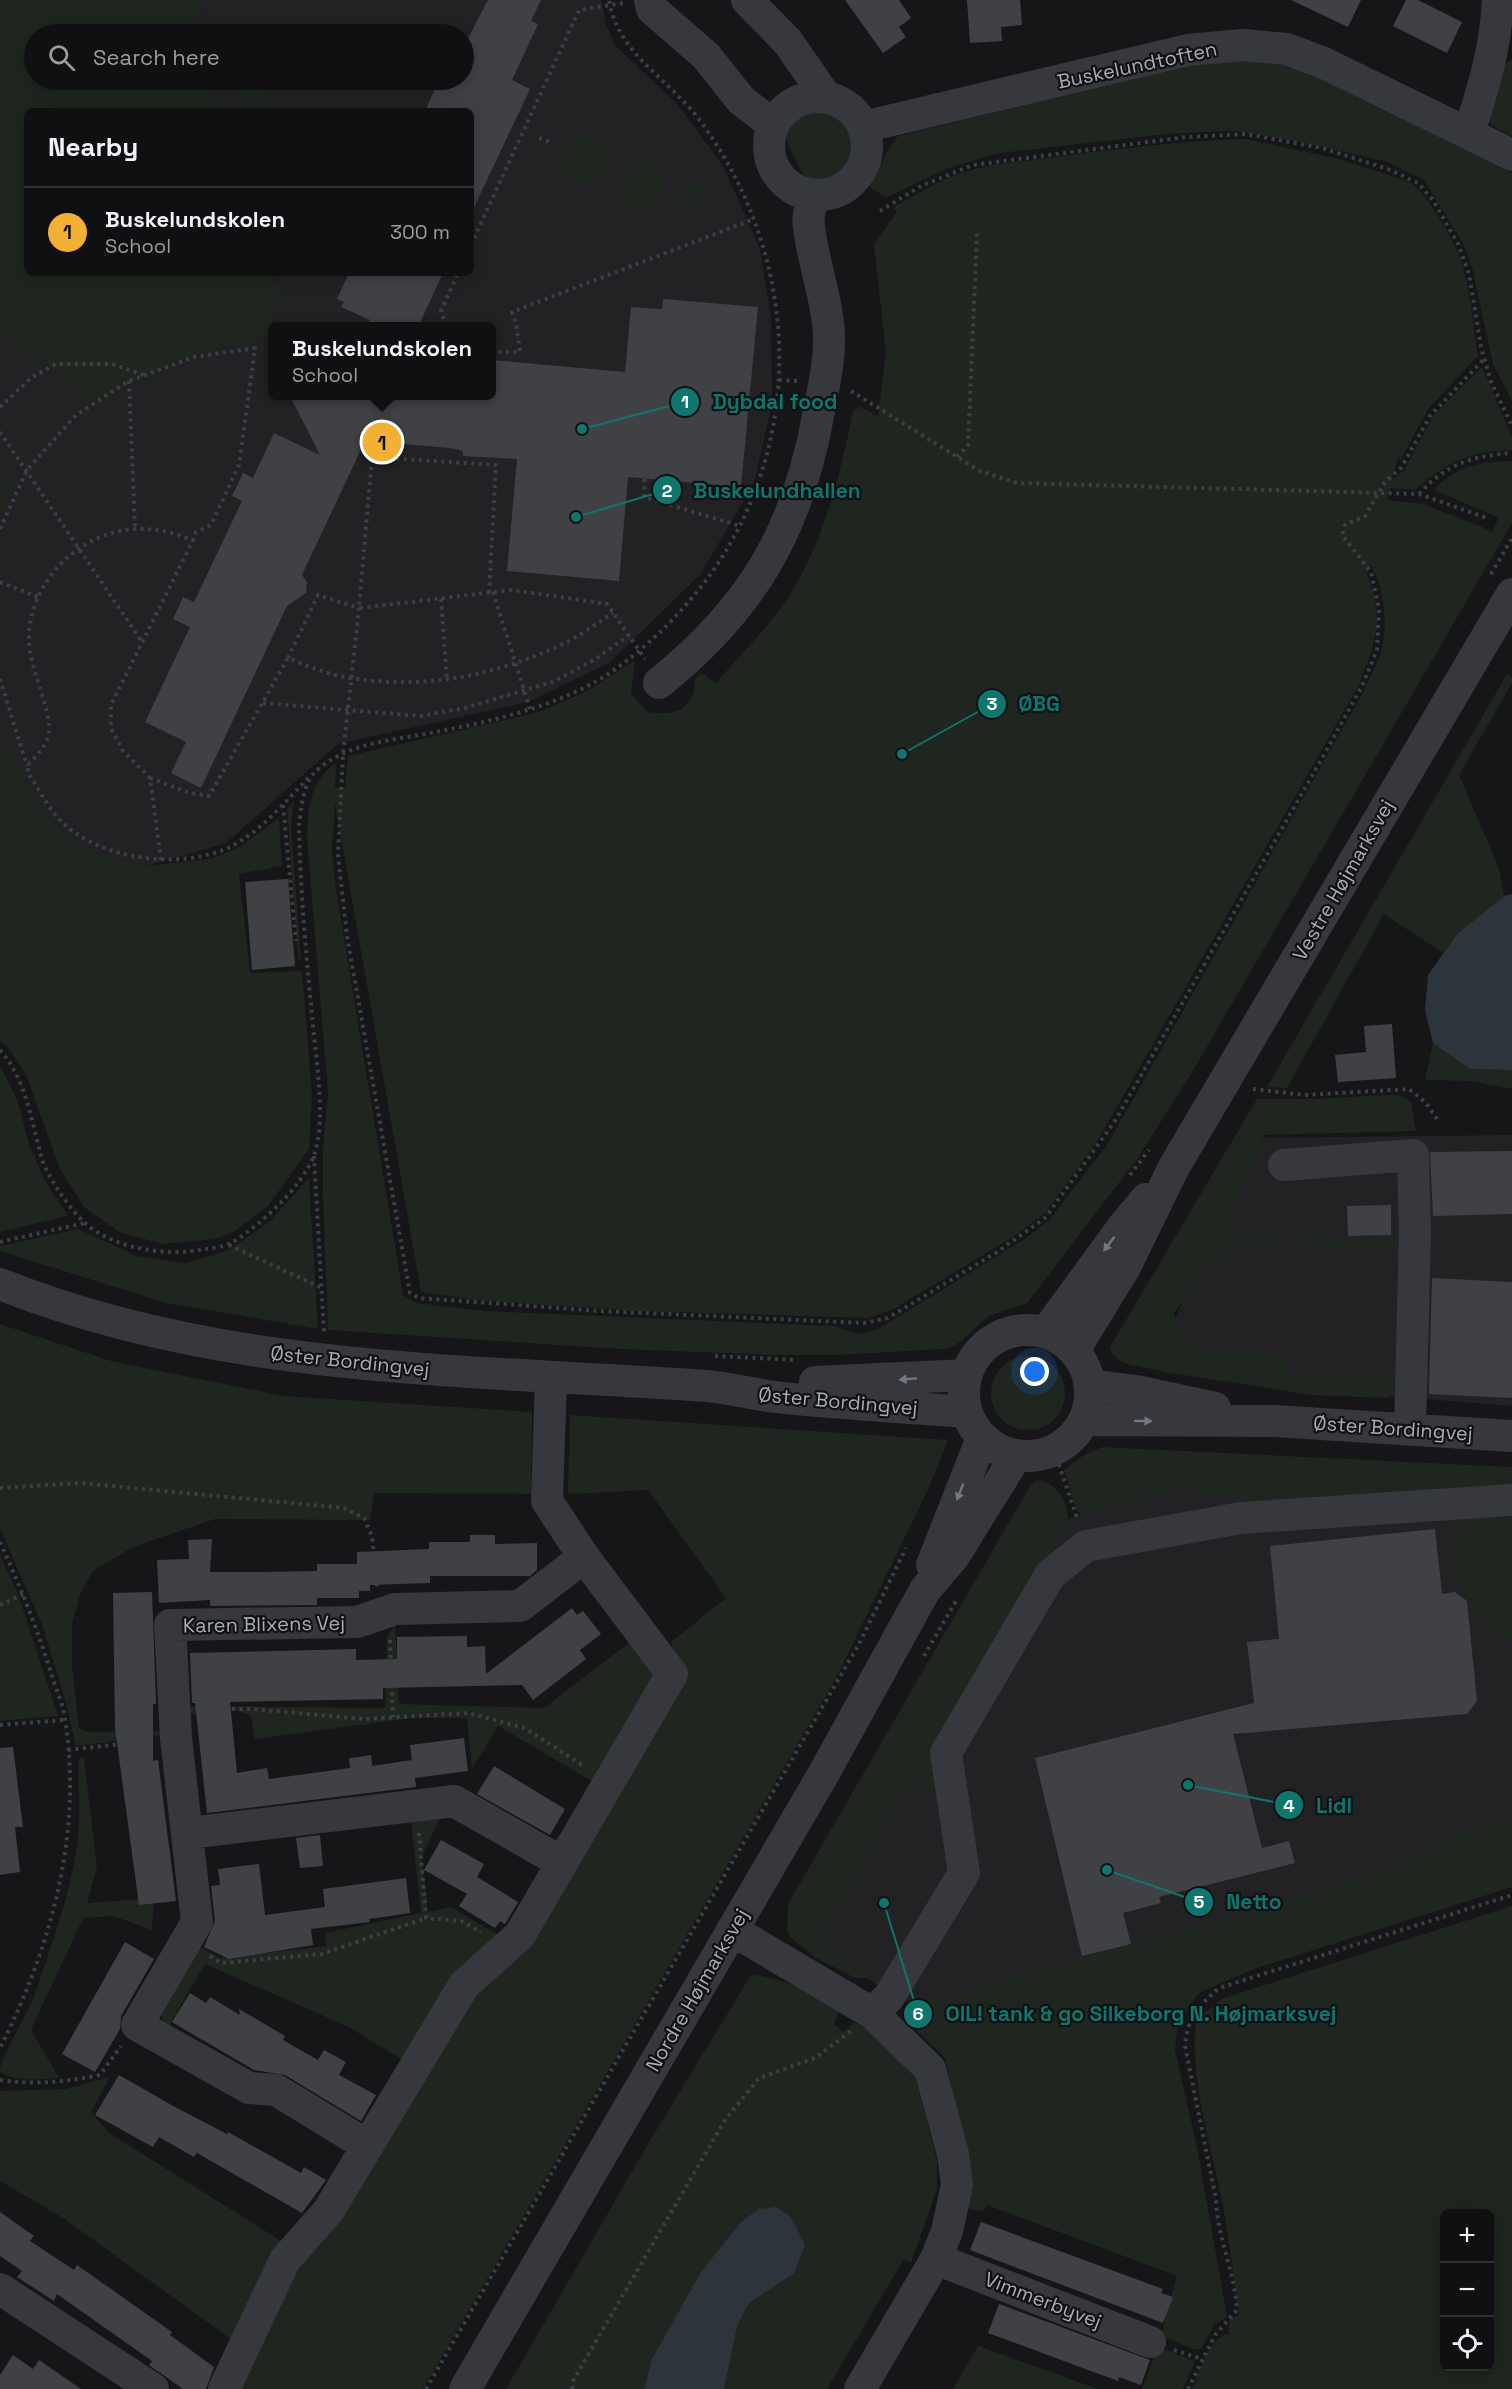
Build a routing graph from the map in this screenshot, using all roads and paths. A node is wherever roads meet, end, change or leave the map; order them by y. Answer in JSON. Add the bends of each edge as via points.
{"nodes":[{"id":1,"x":747,"y":0,"type":"edge"},
{"id":2,"x":1498,"y":0,"type":"edge"},
{"id":3,"x":641,"y":1,"type":"edge"},
{"id":4,"x":610,"y":2,"type":"edge"},
{"id":5,"x":826,"y":97,"type":"junction"},
{"id":6,"x":773,"y":125,"type":"junction"},
{"id":7,"x":863,"y":127,"type":"junction"},
{"id":8,"x":1469,"y":133,"type":"junction"},
{"id":9,"x":539,"y":138,"type":"dead end"},
{"id":10,"x":550,"y":142,"type":"dead end"},
{"id":11,"x":1512,"y":155,"type":"edge"},
{"id":12,"x":813,"y":195,"type":"junction"},
{"id":13,"x":880,"y":211,"type":"dead end"},
{"id":14,"x":754,"y":219,"type":"junction"},
{"id":15,"x":977,"y":233,"type":"dead end"},
{"id":16,"x":474,"y":238,"type":"edge"},
{"id":17,"x":457,"y":276,"type":"edge"},
{"id":18,"x":444,"y":322,"type":"edge"},
{"id":19,"x":496,"y":352,"type":"edge"},
{"id":20,"x":1485,"y":358,"type":"junction"},
{"id":21,"x":145,"y":375,"type":"junction"},
{"id":22,"x":779,"y":380,"type":"junction"},
{"id":23,"x":129,"y":381,"type":"junction"},
{"id":24,"x":824,"y":384,"type":"junction"},
{"id":25,"x":0,"y":407,"type":"edge"},
{"id":26,"x":646,"y":419,"type":"dead end"},
{"id":27,"x":1512,"y":426,"type":"edge"},
{"id":28,"x":0,"y":432,"type":"edge"},
{"id":29,"x":1512,"y":453,"type":"edge"},
{"id":30,"x":957,"y":457,"type":"junction"},
{"id":31,"x":26,"y":472,"type":"junction"},
{"id":32,"x":1378,"y":493,"type":"junction"},
{"id":33,"x":1419,"y":494,"type":"junction"},
{"id":34,"x":1487,"y":518,"type":"dead end"},
{"id":35,"x":740,"y":526,"type":"junction"},
{"id":36,"x":0,"y":529,"type":"edge"},
{"id":37,"x":135,"y":529,"type":"junction"},
{"id":38,"x":1512,"y":538,"type":"edge"},
{"id":39,"x":193,"y":540,"type":"junction"},
{"id":40,"x":79,"y":549,"type":"junction"},
{"id":41,"x":0,"y":582,"type":"edge"},
{"id":42,"x":1500,"y":587,"type":"edge"},
{"id":43,"x":491,"y":593,"type":"junction"},
{"id":44,"x":38,"y":597,"type":"junction"},
{"id":45,"x":441,"y":599,"type":"junction"},
{"id":46,"x":359,"y":608,"type":"junction"},
{"id":47,"x":613,"y":613,"type":"junction"},
{"id":48,"x":629,"y":635,"type":"junction"},
{"id":49,"x":142,"y":642,"type":"junction"},
{"id":50,"x":640,"y":650,"type":"junction"},
{"id":51,"x":288,"y":658,"type":"junction"},
{"id":52,"x":516,"y":663,"type":"junction"},
{"id":53,"x":350,"y":678,"type":"junction"},
{"id":54,"x":0,"y":679,"type":"edge"},
{"id":55,"x":447,"y":680,"type":"junction"},
{"id":56,"x":659,"y":683,"type":"dead end"},
{"id":57,"x":525,"y":691,"type":"junction"},
{"id":58,"x":262,"y":703,"type":"junction"},
{"id":59,"x":530,"y":709,"type":"junction"},
{"id":60,"x":347,"y":710,"type":"junction"},
{"id":61,"x":343,"y":754,"type":"junction"},
{"id":62,"x":27,"y":766,"type":"junction"},
{"id":63,"x":313,"y":773,"type":"junction"},
{"id":64,"x":150,"y":778,"type":"junction"},
{"id":65,"x":283,"y":804,"type":"junction"},
{"id":66,"x":160,"y":860,"type":"junction"},
{"id":67,"x":296,"y":941,"type":"dead end"},
{"id":68,"x":0,"y":1050,"type":"edge"},
{"id":69,"x":1228,"y":1076,"type":"junction"},
{"id":70,"x":1437,"y":1119,"type":"dead end"},
{"id":71,"x":1155,"y":1140,"type":"dead end"},
{"id":72,"x":314,"y":1156,"type":"junction"},
{"id":73,"x":1284,"y":1165,"type":"dead end"},
{"id":74,"x":1174,"y":1167,"type":"junction"},
{"id":75,"x":1127,"y":1179,"type":"dead end"},
{"id":76,"x":85,"y":1223,"type":"junction"},
{"id":77,"x":0,"y":1242,"type":"edge"},
{"id":78,"x":229,"y":1245,"type":"junction"},
{"id":79,"x":0,"y":1284,"type":"edge"},
{"id":80,"x":322,"y":1288,"type":"junction"},
{"id":81,"x":1046,"y":1332,"type":"junction"},
{"id":82,"x":313,"y":1334,"type":"dead end"},
{"id":83,"x":1074,"y":1350,"type":"junction"},
{"id":84,"x":708,"y":1356,"type":"dead end"},
{"id":85,"x":803,"y":1360,"type":"dead end"},
{"id":86,"x":966,"y":1375,"type":"junction"},
{"id":87,"x":551,"y":1379,"type":"junction"},
{"id":88,"x":1090,"y":1385,"type":"junction"},
{"id":89,"x":710,"y":1387,"type":"junction"},
{"id":90,"x":1084,"y":1420,"type":"junction"},
{"id":91,"x":1274,"y":1421,"type":"junction"},
{"id":92,"x":974,"y":1425,"type":"junction"},
{"id":93,"x":1410,"y":1429,"type":"junction"},
{"id":94,"x":1512,"y":1436,"type":"edge"},
{"id":95,"x":1054,"y":1450,"type":"junction"},
{"id":96,"x":1016,"y":1455,"type":"junction"},
{"id":97,"x":0,"y":1488,"type":"edge"},
{"id":98,"x":1512,"y":1500,"type":"edge"},
{"id":99,"x":911,"y":1537,"type":"dead end"},
{"id":100,"x":0,"y":1542,"type":"edge"},
{"id":101,"x":1086,"y":1546,"type":"junction"},
{"id":102,"x":584,"y":1557,"type":"junction"},
{"id":103,"x":926,"y":1590,"type":"junction"},
{"id":104,"x":24,"y":1594,"type":"junction"},
{"id":105,"x":0,"y":1605,"type":"edge"},
{"id":106,"x":384,"y":1613,"type":"junction"},
{"id":107,"x":393,"y":1717,"type":"junction"},
{"id":108,"x":64,"y":1720,"type":"junction"},
{"id":109,"x":175,"y":1724,"type":"junction"},
{"id":110,"x":0,"y":1725,"type":"edge"},
{"id":111,"x":68,"y":1750,"type":"junction"},
{"id":112,"x":608,"y":1782,"type":"junction"},
{"id":113,"x":417,"y":1806,"type":"junction"},
{"id":114,"x":189,"y":1833,"type":"junction"},
{"id":115,"x":561,"y":1862,"type":"junction"},
{"id":116,"x":1512,"y":1895,"type":"edge"},
{"id":117,"x":426,"y":1918,"type":"junction"},
{"id":118,"x":732,"y":1930,"type":"junction"},
{"id":119,"x":185,"y":1943,"type":"junction"},
{"id":120,"x":506,"y":1947,"type":"junction"},
{"id":121,"x":872,"y":2013,"type":"junction"},
{"id":122,"x":137,"y":2025,"type":"junction"},
{"id":123,"x":0,"y":2048,"type":"edge"},
{"id":124,"x":0,"y":2080,"type":"edge"},
{"id":125,"x":368,"y":2146,"type":"junction"},
{"id":126,"x":936,"y":2259,"type":"junction"},
{"id":127,"x":0,"y":2289,"type":"edge"},
{"id":128,"x":1150,"y":2342,"type":"dead end"},
{"id":129,"x":153,"y":2389,"type":"edge"},
{"id":130,"x":224,"y":2389,"type":"edge"},
{"id":131,"x":426,"y":2389,"type":"edge"},
{"id":132,"x":465,"y":2389,"type":"edge"},
{"id":133,"x":572,"y":2389,"type":"edge"},
{"id":134,"x":860,"y":2389,"type":"edge"},
{"id":135,"x":1188,"y":2389,"type":"edge"}],
"edges":[{"from":1,"to":5,"type":"street","via":[[788,42]]},
{"from":2,"to":8,"type":"street","via":[[1497,31]]},
{"from":3,"to":4,"type":"path"},
{"from":3,"to":6,"type":"street","via":[[706,56],[741,100]]},
{"from":4,"to":14,"type":"path","via":[[615,26],[624,40],[639,59],[685,100],[705,126],[736,177]]},
{"from":4,"to":16,"type":"path","via":[[579,10]]},
{"from":5,"to":6,"type":"street","via":[[795,102]]},
{"from":5,"to":7,"type":"street","via":[[848,107]]},
{"from":6,"to":12,"type":"street","via":[[768,143],[770,162],[780,178],[795,190]]},
{"from":7,"to":8,"type":"street","name":"Buskelundtoften","via":[[1188,50],[1243,45],[1287,49],[1324,63]]},
{"from":7,"to":12,"type":"street","via":[[867,143],[858,175],[838,190]]},
{"from":8,"to":11,"type":"street","name":"Buskelundtoften"},
{"from":9,"to":10,"type":"path"},
{"from":12,"to":24,"type":"street","via":[[808,225],[829,336]]},
{"from":13,"to":20,"type":"path","via":[[921,186],[973,165],[1021,157],[1186,137],[1246,134],[1322,148],[1408,178],[1433,200],[1458,244],[1469,274]]},
{"from":14,"to":19,"type":"path","via":[[512,312],[520,352]]},
{"from":14,"to":22,"type":"path","via":[[763,238],[778,309]]},
{"from":15,"to":30,"type":"path","via":[[968,445]]},
{"from":17,"to":18,"type":"path","via":[[441,311]]},
{"from":20,"to":27,"type":"path","via":[[1491,382]]},
{"from":20,"to":32,"type":"path","via":[[1430,416],[1401,468]]},
{"from":21,"to":23,"type":"path"},
{"from":21,"to":25,"type":"path","via":[[112,364],[56,364],[32,377]]},
{"from":21,"to":39,"type":"path","via":[[194,357],[255,348],[239,465],[211,525],[196,532]]},
{"from":22,"to":24,"type":"path"},
{"from":22,"to":35,"type":"path","via":[[778,413],[765,468]]},
{"from":23,"to":31,"type":"path","via":[[76,416]]},
{"from":23,"to":37,"type":"path"},
{"from":24,"to":30,"type":"path","via":[[855,392]]},
{"from":24,"to":56,"type":"street","via":[[800,493],[773,556],[728,621]]},
{"from":26,"to":35,"type":"path","via":[[644,497]]},
{"from":28,"to":31,"type":"path"},
{"from":29,"to":33,"type":"path","via":[[1458,463],[1435,476]]},
{"from":30,"to":32,"type":"path","via":[[980,471],[1017,483]]},
{"from":31,"to":36,"type":"path"},
{"from":31,"to":40,"type":"path"},
{"from":32,"to":33,"type":"path"},
{"from":32,"to":61,"type":"path","via":[[1365,516],[1345,525],[1342,535],[1371,572],[1379,609],[1377,650],[1362,686],[1115,1121],[1045,1218],[888,1318],[864,1323],[600,1311],[419,1298],[410,1293],[347,936],[338,855]]},
{"from":33,"to":34,"type":"path"},
{"from":35,"to":50,"type":"path","via":[[722,560],[690,601]]},
{"from":37,"to":39,"type":"path","via":[[169,531]]},
{"from":37,"to":40,"type":"path","via":[[93,539]]},
{"from":38,"to":42,"type":"path"},
{"from":39,"to":49,"type":"path"},
{"from":40,"to":44,"type":"path","via":[[47,577]]},
{"from":40,"to":49,"type":"path"},
{"from":41,"to":44,"type":"path"},
{"from":42,"to":69,"type":"street","name":"Vestre Højmarksvej"},
{"from":43,"to":45,"type":"path"},
{"from":43,"to":46,"type":"path","via":[[496,465],[372,457]]},
{"from":43,"to":47,"type":"path","via":[[512,590],[607,604]]},
{"from":43,"to":52,"type":"path"},
{"from":44,"to":62,"type":"path","via":[[28,633],[30,663],[47,716],[48,737]]},
{"from":45,"to":46,"type":"path"},
{"from":45,"to":55,"type":"path"},
{"from":46,"to":51,"type":"path","via":[[318,595]]},
{"from":46,"to":53,"type":"path"},
{"from":47,"to":48,"type":"path"},
{"from":47,"to":52,"type":"path","via":[[564,644]]},
{"from":48,"to":50,"type":"path"},
{"from":48,"to":57,"type":"path","via":[[555,681]]},
{"from":49,"to":64,"type":"path","via":[[111,705],[111,728],[123,751]]},
{"from":50,"to":59,"type":"path","via":[[595,682]]},
{"from":51,"to":53,"type":"path"},
{"from":51,"to":58,"type":"path"},
{"from":52,"to":55,"type":"path"},
{"from":52,"to":57,"type":"path"},
{"from":53,"to":55,"type":"path","via":[[422,684]]},
{"from":53,"to":60,"type":"path"},
{"from":54,"to":62,"type":"path"},
{"from":57,"to":59,"type":"path"},
{"from":57,"to":60,"type":"path","via":[[420,716]]},
{"from":58,"to":60,"type":"path"},
{"from":58,"to":64,"type":"path","via":[[209,796]]},
{"from":59,"to":61,"type":"path","via":[[360,746]]},
{"from":60,"to":61,"type":"path"},
{"from":61,"to":63,"type":"path"},
{"from":62,"to":66,"type":"path","via":[[60,821],[111,849],[142,860]]},
{"from":63,"to":65,"type":"path"},
{"from":63,"to":72,"type":"path","via":[[303,798],[299,825],[319,1090]]},
{"from":64,"to":66,"type":"path"},
{"from":65,"to":66,"type":"path","via":[[260,827],[227,848],[179,861]]},
{"from":65,"to":67,"type":"path"},
{"from":68,"to":76,"type":"path","via":[[19,1079],[42,1162]]},
{"from":69,"to":70,"type":"path","via":[[1254,1090],[1282,1095],[1409,1089]]},
{"from":69,"to":74,"type":"street","name":"Vestre Højmarksvej"},
{"from":71,"to":75,"type":"path"},
{"from":72,"to":78,"type":"path","via":[[289,1195]]},
{"from":72,"to":80,"type":"path"},
{"from":73,"to":93,"type":"street","via":[[1413,1155]]},
{"from":74,"to":81,"type":"street","name":"Vestre Højmarksvej","one_way":true,"via":[[1125,1224]]},
{"from":74,"to":83,"type":"street","name":"Vestre Højmarksvej","via":[[1125,1267]]},
{"from":76,"to":77,"type":"path"},
{"from":76,"to":78,"type":"path","via":[[128,1247],[196,1251]]},
{"from":78,"to":80,"type":"path"},
{"from":79,"to":87,"type":"street","name":"Øster Bordingvej","via":[[43,1302],[193,1341],[317,1361]]},
{"from":80,"to":82,"type":"path","via":[[324,1335]]},
{"from":81,"to":83,"type":"street"},
{"from":81,"to":86,"type":"street","via":[[1022,1330],[992,1340],[980,1350]]},
{"from":83,"to":88,"type":"street"},
{"from":84,"to":85,"type":"path"},
{"from":86,"to":89,"type":"street","name":"Øster Bordingvej","one_way":true},
{"from":86,"to":92,"type":"street","via":[[963,1394]]},
{"from":87,"to":89,"type":"street","name":"Øster Bordingvej"},
{"from":87,"to":102,"type":"street","via":[[547,1501]]},
{"from":88,"to":90,"type":"street"},
{"from":88,"to":91,"type":"street","name":"Øster Bordingvej"},
{"from":89,"to":92,"type":"street","name":"Øster Bordingvej"},
{"from":90,"to":91,"type":"street","name":"Øster Bordingvej","one_way":true},
{"from":90,"to":95,"type":"street"},
{"from":91,"to":93,"type":"street","name":"Øster Bordingvej"},
{"from":92,"to":96,"type":"street","via":[[997,1449]]},
{"from":92,"to":103,"type":"street","name":"Nordre Højmarksvej","one_way":true},
{"from":93,"to":94,"type":"street","name":"Øster Bordingvej"},
{"from":95,"to":96,"type":"street"},
{"from":95,"to":101,"type":"path"},
{"from":96,"to":103,"type":"street","name":"Nordre Højmarksvej","via":[[954,1556]]},
{"from":97,"to":106,"type":"path","via":[[80,1483],[344,1508],[364,1518],[372,1536]]},
{"from":98,"to":101,"type":"street","via":[[1242,1518]]},
{"from":99,"to":131,"type":"path","via":[[859,1644]]},
{"from":100,"to":104,"type":"path"},
{"from":101,"to":121,"type":"street","via":[[1050,1575],[946,1753],[964,1873],[889,1997]]},
{"from":102,"to":106,"type":"street","name":"Karen Blixens Vej","via":[[520,1606]]},
{"from":102,"to":112,"type":"street","via":[[672,1674]]},
{"from":103,"to":118,"type":"street","name":"Nordre Højmarksvej"},
{"from":104,"to":105,"type":"path"},
{"from":104,"to":108,"type":"path"},
{"from":106,"to":107,"type":"path"},
{"from":106,"to":109,"type":"street","name":"Karen Blixens Vej","via":[[357,1622],[170,1625]]},
{"from":107,"to":109,"type":"path","via":[[364,1719],[251,1709]]},
{"from":107,"to":112,"type":"path","via":[[468,1713],[525,1728]]},
{"from":108,"to":110,"type":"path"},
{"from":108,"to":111,"type":"path"},
{"from":109,"to":111,"type":"path"},
{"from":109,"to":114,"type":"street","name":"Karen Blixens Vej"},
{"from":111,"to":123,"type":"path","via":[[70,1823],[58,1899],[24,2001]]},
{"from":112,"to":115,"type":"street"},
{"from":113,"to":114,"type":"street"},
{"from":113,"to":115,"type":"street","via":[[454,1801]]},
{"from":113,"to":117,"type":"path"},
{"from":114,"to":119,"type":"street","name":"Karen Blixens Vej","via":[[197,1922]]},
{"from":115,"to":120,"type":"street","via":[[520,1935]]},
{"from":116,"to":135,"type":"path","via":[[1219,1988],[1188,2023],[1185,2046],[1216,2199],[1217,2224],[1237,2310],[1215,2335]]},
{"from":117,"to":119,"type":"path","via":[[322,1954],[221,1963]]},
{"from":117,"to":120,"type":"path","via":[[460,1921]]},
{"from":118,"to":121,"type":"street"},
{"from":118,"to":132,"type":"street","name":"Nordre Højmarksvej"},
{"from":119,"to":122,"type":"street","name":"Karen Blixens Vej"},
{"from":120,"to":125,"type":"street","via":[[464,1985]]},
{"from":121,"to":126,"type":"street","via":[[930,2069],[943,2110],[957,2185]]},
{"from":121,"to":133,"type":"path","via":[[815,2058],[759,2078],[725,2120],[574,2379]]},
{"from":122,"to":124,"type":"path","via":[[99,2075],[32,2084]]},
{"from":122,"to":125,"type":"street","via":[[249,2088],[276,2090]]},
{"from":125,"to":130,"type":"street","via":[[329,2210],[285,2260]]},
{"from":126,"to":128,"type":"street","name":"Vimmerbyvej"},
{"from":126,"to":134,"type":"street"},
{"from":127,"to":129,"type":"street"}]}
